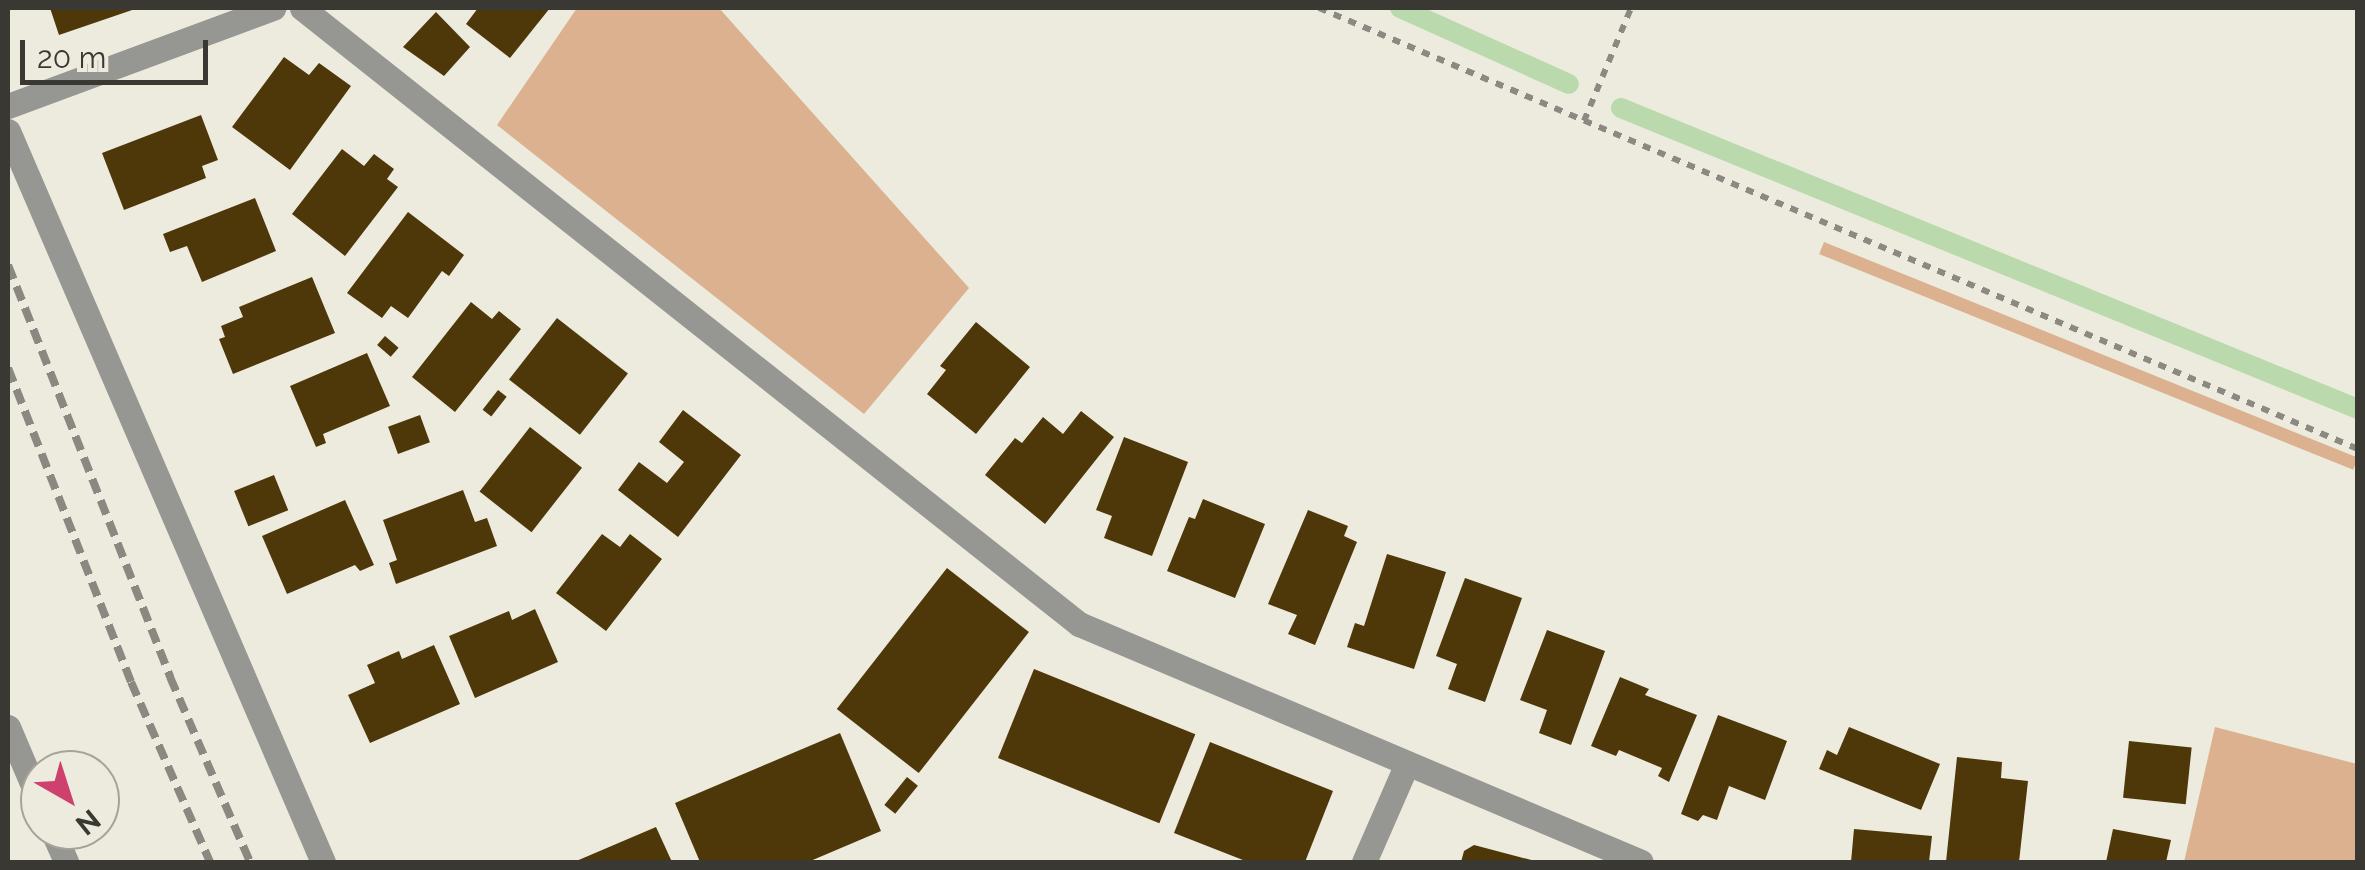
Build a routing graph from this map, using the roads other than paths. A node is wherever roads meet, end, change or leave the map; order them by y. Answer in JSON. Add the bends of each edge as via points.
{"nodes":[{"id":1,"x":273,"y":8,"type":"edge"},
{"id":2,"x":302,"y":8,"type":"edge"},
{"id":3,"x":8,"y":106,"type":"edge"},
{"id":4,"x":8,"y":132,"type":"edge"},
{"id":5,"x":8,"y":727,"type":"edge"},
{"id":6,"x":20,"y":755,"type":"edge"},
{"id":7,"x":1406,"y":766,"type":"junction"},
{"id":8,"x":323,"y":862,"type":"edge"},
{"id":9,"x":1364,"y":862,"type":"edge"},
{"id":10,"x":1640,"y":862,"type":"edge"}],
"edges":[{"from":1,"to":3,"type":"street"},
{"from":2,"to":7,"type":"street","via":[[1078,624]]},
{"from":4,"to":8,"type":"street"},
{"from":5,"to":6,"type":"street"},
{"from":7,"to":9,"type":"street"},
{"from":7,"to":10,"type":"street"}]}
